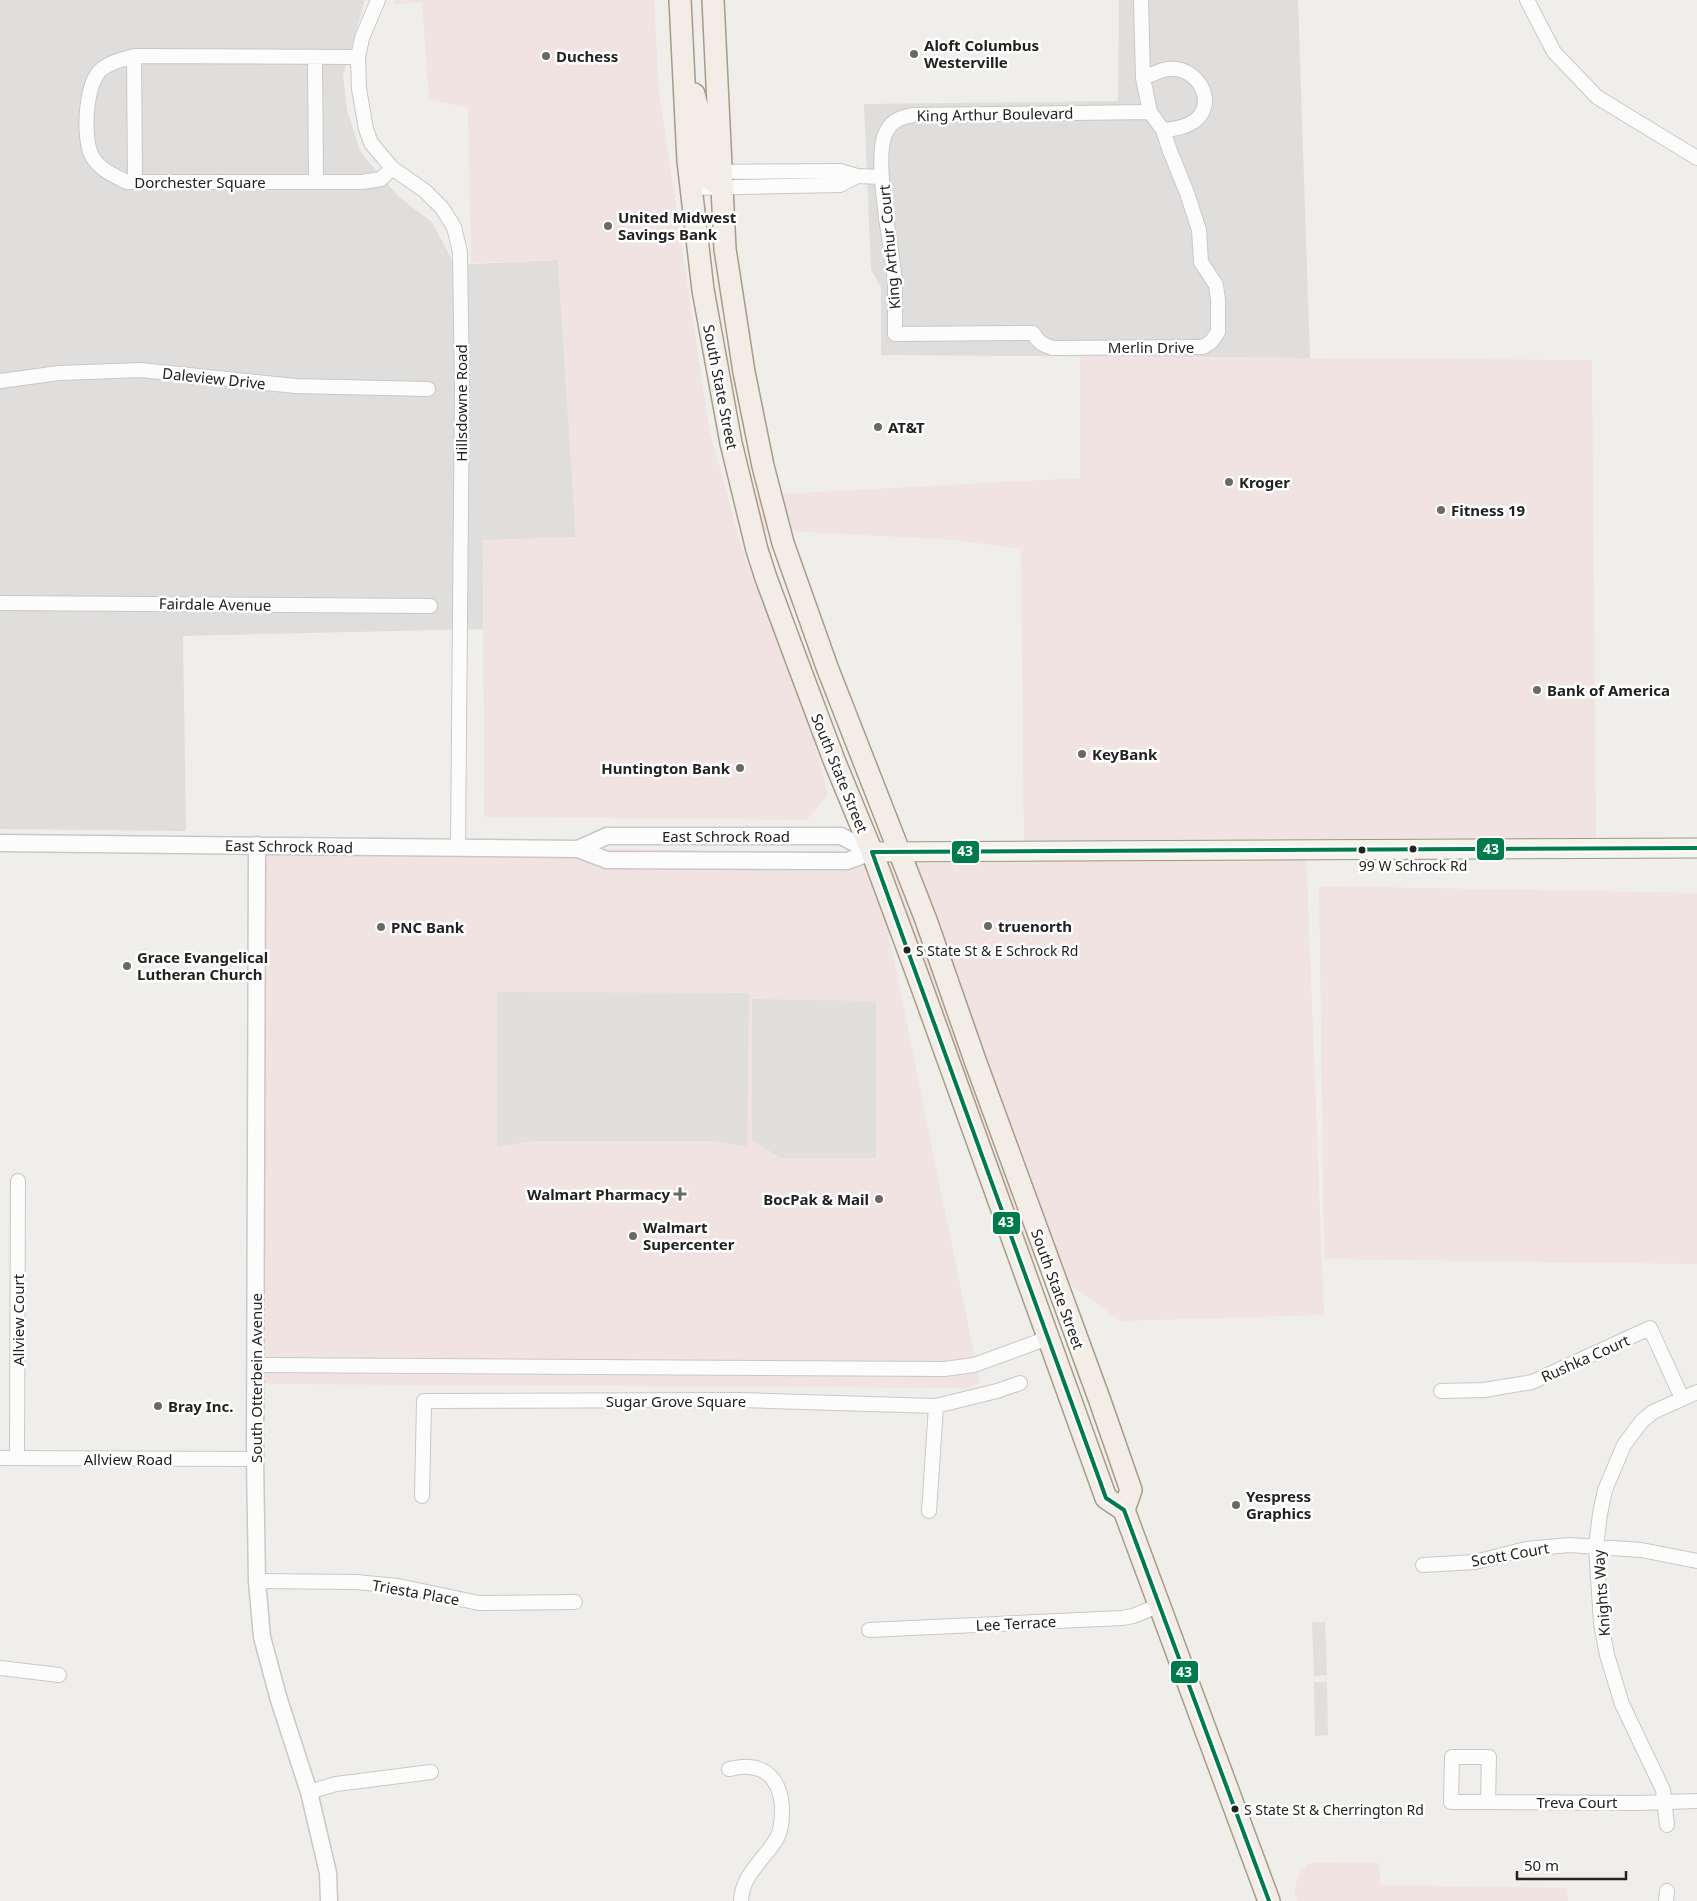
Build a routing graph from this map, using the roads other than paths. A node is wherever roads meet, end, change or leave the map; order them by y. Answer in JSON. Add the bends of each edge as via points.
{"nodes":[{"id":1,"x":378,"y":0,"type":"edge"},
{"id":2,"x":680,"y":0,"type":"edge"},
{"id":3,"x":713,"y":0,"type":"edge"},
{"id":4,"x":1141,"y":0,"type":"edge"},
{"id":5,"x":1527,"y":0,"type":"edge"},
{"id":6,"x":134,"y":56,"type":"junction"},
{"id":7,"x":315,"y":57,"type":"junction"},
{"id":8,"x":358,"y":57,"type":"junction"},
{"id":9,"x":1143,"y":78,"type":"junction"},
{"id":10,"x":1150,"y":112,"type":"junction"},
{"id":11,"x":1163,"y":130,"type":"junction"},
{"id":12,"x":1697,"y":158,"type":"edge"},
{"id":13,"x":392,"y":168,"type":"junction"},
{"id":14,"x":882,"y":177,"type":"junction"},
{"id":15,"x":706,"y":178,"type":"junction"},
{"id":16,"x":135,"y":182,"type":"junction"},
{"id":17,"x":316,"y":182,"type":"junction"},
{"id":18,"x":698,"y":250,"type":"junction"},
{"id":19,"x":705,"y":301,"type":"junction"},
{"id":20,"x":736,"y":327,"type":"junction"},
{"id":21,"x":1053,"y":348,"type":"joint"},
{"id":22,"x":0,"y":381,"type":"edge"},
{"id":23,"x":428,"y":389,"type":"dead end"},
{"id":24,"x":778,"y":524,"type":"junction"},
{"id":25,"x":752,"y":529,"type":"junction"},
{"id":26,"x":0,"y":603,"type":"edge"},
{"id":27,"x":430,"y":606,"type":"dead end"},
{"id":28,"x":827,"y":667,"type":"junction"},
{"id":29,"x":0,"y":844,"type":"edge"},
{"id":30,"x":257,"y":845,"type":"junction"},
{"id":31,"x":458,"y":848,"type":"junction"},
{"id":32,"x":1697,"y":848,"type":"edge"},
{"id":33,"x":578,"y":849,"type":"junction"},
{"id":34,"x":872,"y":852,"type":"junction"},
{"id":35,"x":900,"y":852,"type":"junction"},
{"id":36,"x":971,"y":1047,"type":"junction"},
{"id":37,"x":988,"y":1173,"type":"junction"},
{"id":38,"x":18,"y":1182,"type":"dead end"},
{"id":39,"x":1073,"y":1329,"type":"junction"},
{"id":40,"x":1048,"y":1338,"type":"junction"},
{"id":41,"x":256,"y":1365,"type":"junction"},
{"id":42,"x":1020,"y":1383,"type":"dead end"},
{"id":43,"x":1441,"y":1391,"type":"dead end"},
{"id":44,"x":1697,"y":1392,"type":"edge"},
{"id":45,"x":1682,"y":1398,"type":"junction"},
{"id":46,"x":936,"y":1406,"type":"junction"},
{"id":47,"x":1082,"y":1430,"type":"junction"},
{"id":48,"x":1116,"y":1449,"type":"junction"},
{"id":49,"x":0,"y":1458,"type":"edge"},
{"id":50,"x":17,"y":1458,"type":"junction"},
{"id":51,"x":255,"y":1459,"type":"junction"},
{"id":52,"x":1131,"y":1490,"type":"junction"},
{"id":53,"x":422,"y":1496,"type":"dead end"},
{"id":54,"x":1124,"y":1510,"type":"junction"},
{"id":55,"x":929,"y":1511,"type":"dead end"},
{"id":56,"x":1596,"y":1546,"type":"junction"},
{"id":57,"x":1697,"y":1561,"type":"edge"},
{"id":58,"x":1423,"y":1565,"type":"dead end"},
{"id":59,"x":257,"y":1581,"type":"junction"},
{"id":60,"x":575,"y":1602,"type":"dead end"},
{"id":61,"x":1160,"y":1605,"type":"junction"},
{"id":62,"x":868,"y":1630,"type":"dead end"},
{"id":63,"x":0,"y":1668,"type":"edge"},
{"id":64,"x":59,"y":1675,"type":"dead end"},
{"id":65,"x":729,"y":1770,"type":"dead end"},
{"id":66,"x":431,"y":1772,"type":"dead end"},
{"id":67,"x":309,"y":1792,"type":"junction"},
{"id":68,"x":1697,"y":1801,"type":"edge"},
{"id":69,"x":1488,"y":1802,"type":"dead end"},
{"id":70,"x":1666,"y":1802,"type":"junction"},
{"id":71,"x":1667,"y":1825,"type":"dead end"},
{"id":72,"x":329,"y":1901,"type":"edge"},
{"id":73,"x":742,"y":1901,"type":"edge"},
{"id":74,"x":1269,"y":1901,"type":"edge"}],
"edges":[{"from":1,"to":8,"type":"street","name":"Hillsdowne Road","via":[[362,38]]},
{"from":2,"to":15,"type":"main road","name":"South State Street","via":[[683,66]]},
{"from":3,"to":15,"type":"main road","name":"South State Street"},
{"from":4,"to":9,"type":"street"},
{"from":5,"to":12,"type":"street","via":[[1554,52],[1597,97]]},
{"from":6,"to":7,"type":"street","name":"Dorchester Square"},
{"from":6,"to":16,"type":"street"},
{"from":6,"to":16,"type":"street","name":"Dorchester Square","via":[[100,70],[94,79],[85,118],[91,154],[106,172],[127,182]]},
{"from":7,"to":8,"type":"street","name":"Dorchester Square"},
{"from":7,"to":17,"type":"street"},
{"from":8,"to":13,"type":"street","name":"Hillsdowne Road","via":[[358,89],[366,129],[371,143]]},
{"from":9,"to":10,"type":"street"},
{"from":9,"to":11,"type":"street","via":[[1167,69],[1178,69],[1197,78],[1202,86],[1204,107],[1199,116],[1192,123]]},
{"from":10,"to":11,"type":"street","name":"Merlin Drive"},
{"from":10,"to":14,"type":"street","name":"King Arthur Boulevard","via":[[903,116],[887,131],[883,141]]},
{"from":11,"to":21,"type":"street","name":"Merlin Drive","via":[[1199,230],[1201,262],[1216,285],[1218,332],[1203,347]]},
{"from":13,"to":17,"type":"street","name":"Dorchester Square","via":[[381,179]]},
{"from":13,"to":31,"type":"street","name":"Hillsdowne Road","via":[[442,208],[454,226],[460,252]]},
{"from":14,"to":15,"type":"street","via":[[857,176],[840,185]]},
{"from":14,"to":21,"type":"street","name":"King Arthur Court","via":[[894,283],[895,334],[1033,333],[1044,346]]},
{"from":15,"to":18,"type":"main road","name":"South State Street"},
{"from":15,"to":20,"type":"main road","name":"South State Street","via":[[725,249]]},
{"from":16,"to":17,"type":"street","name":"Dorchester Square"},
{"from":18,"to":19,"type":"main road","name":"South State Street"},
{"from":18,"to":20,"type":"main road","via":[[716,260],[720,290]]},
{"from":19,"to":24,"type":"main road","via":[[726,336],[743,426],[765,514]]},
{"from":19,"to":25,"type":"main road","name":"South State Street"},
{"from":20,"to":24,"type":"main road","name":"South State Street","via":[[763,466]]},
{"from":22,"to":23,"type":"street","name":"Daleview Drive","via":[[59,373],[141,370],[295,386]]},
{"from":24,"to":28,"type":"main road","name":"South State Street","via":[[791,571]]},
{"from":25,"to":28,"type":"main road","via":[[770,539],[775,546],[801,630]]},
{"from":25,"to":34,"type":"main road","name":"South State Street","via":[[772,596]]},
{"from":26,"to":27,"type":"street","name":"Fairdale Avenue"},
{"from":28,"to":35,"type":"main road","name":"South State Street"},
{"from":29,"to":30,"type":"street","name":"East Schrock Road"},
{"from":30,"to":31,"type":"street","name":"East Schrock Road"},
{"from":30,"to":41,"type":"street","name":"South Otterbein Avenue"},
{"from":31,"to":33,"type":"street","name":"East Schrock Road"},
{"from":32,"to":35,"type":"main road","name":"East Schrock Road"},
{"from":33,"to":34,"type":"street","name":"East Schrock Road","via":[[607,860],[847,861]]},
{"from":33,"to":34,"type":"street","name":"East Schrock Road","via":[[607,836],[841,836]]},
{"from":34,"to":35,"type":"main road","name":"East Schrock Road"},
{"from":34,"to":36,"type":"main road","via":[[891,866],[956,1034]]},
{"from":34,"to":37,"type":"main road","name":"South State Street"},
{"from":35,"to":36,"type":"main road","name":"South State Street"},
{"from":36,"to":39,"type":"main road","name":"South State Street"},
{"from":37,"to":39,"type":"main road","via":[[1012,1202],[1054,1318]]},
{"from":37,"to":40,"type":"main road","name":"South State Street"},
{"from":38,"to":50,"type":"street","name":"Allview Court"},
{"from":39,"to":48,"type":"main road","name":"South State Street"},
{"from":40,"to":41,"type":"street","via":[[974,1365],[944,1370]]},
{"from":40,"to":47,"type":"main road","name":"South State Street"},
{"from":40,"to":48,"type":"main road","via":[[1065,1347],[1090,1421]]},
{"from":41,"to":51,"type":"street","name":"South Otterbein Avenue"},
{"from":42,"to":46,"type":"street","name":"Sugar Grove Square"},
{"from":43,"to":45,"type":"street","name":"Rushka Court","via":[[1484,1390],[1532,1382],[1650,1328]]},
{"from":44,"to":45,"type":"street","name":"Knights Way"},
{"from":45,"to":56,"type":"street","name":"Knights Way","via":[[1653,1412],[1624,1445],[1605,1490]]},
{"from":46,"to":53,"type":"street","name":"Sugar Grove Square","via":[[741,1400],[424,1401]]},
{"from":46,"to":55,"type":"street"},
{"from":47,"to":52,"type":"main road","via":[[1100,1452],[1116,1488]]},
{"from":47,"to":54,"type":"main road","name":"South State Street","via":[[1106,1498]]},
{"from":48,"to":52,"type":"main road","name":"South State Street"},
{"from":49,"to":50,"type":"street","name":"Allview Road"},
{"from":50,"to":51,"type":"street","name":"Allview Road"},
{"from":51,"to":59,"type":"street","name":"South Otterbein Avenue"},
{"from":52,"to":54,"type":"main road"},
{"from":54,"to":61,"type":"main road"},
{"from":56,"to":57,"type":"street","name":"Scott Court","via":[[1642,1550]]},
{"from":56,"to":58,"type":"street","name":"Scott Court","via":[[1526,1548],[1475,1562]]},
{"from":56,"to":70,"type":"street","name":"Knights Way","via":[[1601,1623],[1608,1661],[1622,1704],[1664,1790]]},
{"from":59,"to":60,"type":"street","name":"Triesta Place","via":[[390,1585],[479,1603]]},
{"from":59,"to":67,"type":"street","name":"South Otterbein Avenue","via":[[262,1637]]},
{"from":61,"to":62,"type":"street","name":"Lee Terrace","via":[[1122,1618]]},
{"from":61,"to":74,"type":"main road"},
{"from":63,"to":64,"type":"street"},
{"from":65,"to":73,"type":"street","via":[[748,1766],[765,1772],[778,1786],[782,1803],[777,1837],[745,1884]]},
{"from":66,"to":67,"type":"street","via":[[336,1784]]},
{"from":67,"to":72,"type":"street","name":"South Otterbein Avenue","via":[[328,1873]]},
{"from":68,"to":70,"type":"street","name":"Treva Court"},
{"from":69,"to":70,"type":"street","name":"Treva Court"},
{"from":70,"to":71,"type":"street","name":"Knights Way"}]}
